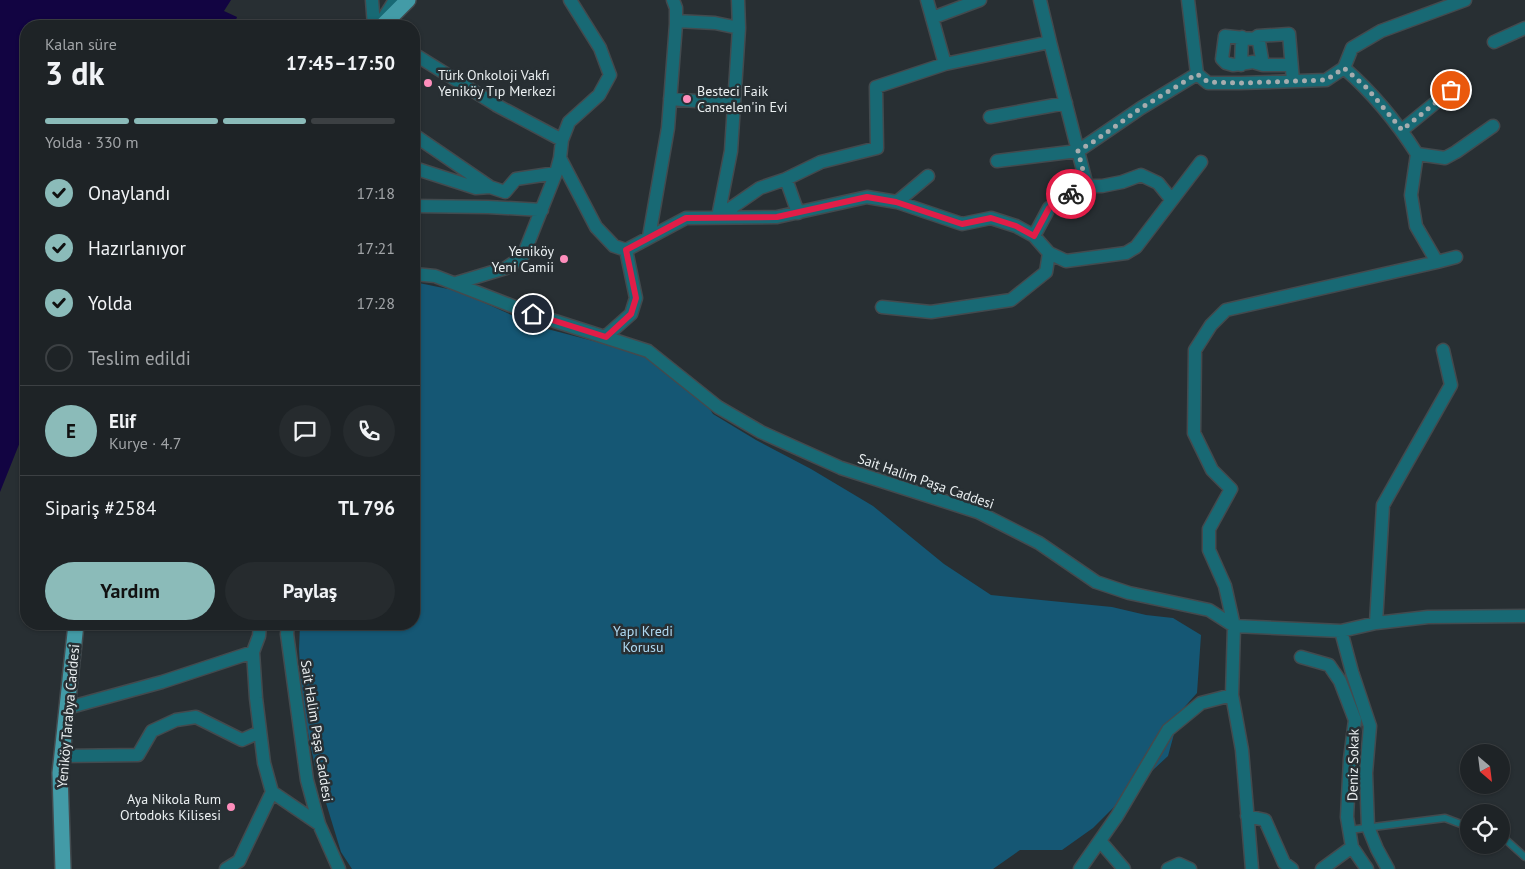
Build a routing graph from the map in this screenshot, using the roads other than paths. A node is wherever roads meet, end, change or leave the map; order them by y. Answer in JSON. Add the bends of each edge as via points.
{"nodes":[{"id":1,"x":372,"y":0,"type":"edge"},
{"id":2,"x":395,"y":0,"type":"edge"},
{"id":3,"x":408,"y":0,"type":"edge"},
{"id":4,"x":570,"y":0,"type":"edge"},
{"id":5,"x":673,"y":0,"type":"edge"},
{"id":6,"x":738,"y":0,"type":"edge"},
{"id":7,"x":926,"y":0,"type":"edge"},
{"id":8,"x":980,"y":0,"type":"edge"},
{"id":9,"x":1040,"y":0,"type":"edge"},
{"id":10,"x":1188,"y":0,"type":"edge"},
{"id":11,"x":1465,"y":0,"type":"edge"},
{"id":12,"x":932,"y":18,"type":"junction"},
{"id":13,"x":374,"y":20,"type":"edge"},
{"id":14,"x":384,"y":20,"type":"edge"},
{"id":15,"x":387,"y":20,"type":"edge"},
{"id":16,"x":676,"y":21,"type":"junction"},
{"id":17,"x":739,"y":28,"type":"junction"},
{"id":18,"x":1525,"y":28,"type":"edge"},
{"id":19,"x":1258,"y":36,"type":"junction"},
{"id":20,"x":1242,"y":37,"type":"junction"},
{"id":21,"x":1050,"y":42,"type":"junction"},
{"id":22,"x":1494,"y":42,"type":"dead end"},
{"id":23,"x":420,"y":58,"type":"edge"},
{"id":24,"x":1222,"y":59,"type":"junction"},
{"id":25,"x":945,"y":64,"type":"junction"},
{"id":26,"x":1241,"y":65,"type":"junction"},
{"id":27,"x":1263,"y":65,"type":"junction"},
{"id":28,"x":1290,"y":65,"type":"junction"},
{"id":29,"x":1344,"y":68,"type":"junction"},
{"id":30,"x":1197,"y":74,"type":"junction"},
{"id":31,"x":1292,"y":81,"type":"junction"},
{"id":32,"x":1223,"y":83,"type":"junction"},
{"id":33,"x":1451,"y":90,"type":"dead end"},
{"id":34,"x":670,"y":99,"type":"junction"},
{"id":35,"x":734,"y":104,"type":"junction"},
{"id":36,"x":1066,"y":104,"type":"junction"},
{"id":37,"x":990,"y":117,"type":"dead end"},
{"id":38,"x":1493,"y":126,"type":"dead end"},
{"id":39,"x":1402,"y":130,"type":"junction"},
{"id":40,"x":420,"y":139,"type":"edge"},
{"id":41,"x":562,"y":140,"type":"junction"},
{"id":42,"x":1078,"y":151,"type":"junction"},
{"id":43,"x":1417,"y":154,"type":"junction"},
{"id":44,"x":560,"y":158,"type":"junction"},
{"id":45,"x":998,"y":161,"type":"dead end"},
{"id":46,"x":1201,"y":162,"type":"dead end"},
{"id":47,"x":420,"y":170,"type":"edge"},
{"id":48,"x":556,"y":173,"type":"junction"},
{"id":49,"x":928,"y":176,"type":"dead end"},
{"id":50,"x":786,"y":178,"type":"junction"},
{"id":51,"x":1087,"y":186,"type":"junction"},
{"id":52,"x":490,"y":187,"type":"junction"},
{"id":53,"x":505,"y":192,"type":"junction"},
{"id":54,"x":1172,"y":199,"type":"junction"},
{"id":55,"x":896,"y":202,"type":"junction"},
{"id":56,"x":420,"y":206,"type":"edge"},
{"id":57,"x":514,"y":208,"type":"junction"},
{"id":58,"x":542,"y":210,"type":"junction"},
{"id":59,"x":798,"y":213,"type":"junction"},
{"id":60,"x":718,"y":217,"type":"junction"},
{"id":61,"x":1034,"y":236,"type":"junction"},
{"id":62,"x":649,"y":237,"type":"junction"},
{"id":63,"x":626,"y":250,"type":"junction"},
{"id":64,"x":1049,"y":253,"type":"junction"},
{"id":65,"x":1456,"y":257,"type":"dead end"},
{"id":66,"x":1437,"y":262,"type":"junction"},
{"id":67,"x":420,"y":275,"type":"edge"},
{"id":68,"x":456,"y":283,"type":"junction"},
{"id":69,"x":882,"y":307,"type":"dead end"},
{"id":70,"x":606,"y":337,"type":"junction"},
{"id":71,"x":1443,"y":350,"type":"dead end"},
{"id":72,"x":1525,"y":616,"type":"edge"},
{"id":73,"x":1376,"y":623,"type":"junction"},
{"id":74,"x":1234,"y":626,"type":"junction"},
{"id":75,"x":75,"y":630,"type":"edge"},
{"id":76,"x":260,"y":630,"type":"edge"},
{"id":77,"x":287,"y":630,"type":"edge"},
{"id":78,"x":1341,"y":631,"type":"junction"},
{"id":79,"x":253,"y":652,"type":"junction"},
{"id":80,"x":1301,"y":657,"type":"dead end"},
{"id":81,"x":1232,"y":695,"type":"junction"},
{"id":82,"x":67,"y":708,"type":"junction"},
{"id":83,"x":260,"y":732,"type":"junction"},
{"id":84,"x":62,"y":756,"type":"junction"},
{"id":85,"x":272,"y":792,"type":"junction"},
{"id":86,"x":1247,"y":816,"type":"junction"},
{"id":87,"x":319,"y":824,"type":"junction"},
{"id":88,"x":1460,"y":824,"type":"edge"},
{"id":89,"x":1368,"y":827,"type":"junction"},
{"id":90,"x":1349,"y":830,"type":"junction"},
{"id":91,"x":1100,"y":841,"type":"junction"},
{"id":92,"x":1510,"y":844,"type":"edge"},
{"id":93,"x":1352,"y":847,"type":"junction"},
{"id":94,"x":1525,"y":857,"type":"edge"},
{"id":95,"x":63,"y":869,"type":"edge"},
{"id":96,"x":226,"y":869,"type":"edge"},
{"id":97,"x":339,"y":869,"type":"edge"},
{"id":98,"x":1080,"y":869,"type":"edge"},
{"id":99,"x":1124,"y":869,"type":"edge"},
{"id":100,"x":1168,"y":869,"type":"edge"},
{"id":101,"x":1190,"y":869,"type":"edge"},
{"id":102,"x":1252,"y":869,"type":"edge"},
{"id":103,"x":1292,"y":869,"type":"edge"},
{"id":104,"x":1322,"y":869,"type":"edge"},
{"id":105,"x":1367,"y":869,"type":"edge"},
{"id":106,"x":1388,"y":869,"type":"edge"}],
"edges":[{"from":1,"to":13,"type":"street"},
{"from":2,"to":14,"type":"street"},
{"from":3,"to":15,"type":"main road"},
{"from":4,"to":41,"type":"street","via":[[600,48],[610,75],[599,96],[569,122]]},
{"from":5,"to":16,"type":"street"},
{"from":6,"to":17,"type":"street"},
{"from":7,"to":12,"type":"street"},
{"from":8,"to":12,"type":"street"},
{"from":9,"to":21,"type":"street"},
{"from":10,"to":30,"type":"street"},
{"from":11,"to":29,"type":"street","via":[[1381,31],[1352,48]]},
{"from":12,"to":25,"type":"street"},
{"from":16,"to":17,"type":"street","via":[[715,22]]},
{"from":16,"to":34,"type":"street"},
{"from":17,"to":35,"type":"street"},
{"from":18,"to":22,"type":"street"},
{"from":19,"to":20,"type":"street","via":[[1254,39]]},
{"from":19,"to":27,"type":"street"},
{"from":19,"to":28,"type":"street","via":[[1289,34]]},
{"from":20,"to":24,"type":"street","via":[[1225,36]]},
{"from":20,"to":26,"type":"street"},
{"from":21,"to":25,"type":"street"},
{"from":21,"to":36,"type":"street"},
{"from":23,"to":41,"type":"street","via":[[496,105]]},
{"from":24,"to":26,"type":"street","via":[[1226,63]]},
{"from":24,"to":32,"type":"street"},
{"from":25,"to":50,"type":"street","via":[[876,87],[876,148],[821,162]]},
{"from":26,"to":27,"type":"street","via":[[1253,62]]},
{"from":27,"to":28,"type":"street"},
{"from":28,"to":31,"type":"street"},
{"from":29,"to":31,"type":"street","via":[[1326,80]]},
{"from":29,"to":39,"type":"street","via":[[1367,88]]},
{"from":30,"to":32,"type":"street","via":[[1208,82]]},
{"from":30,"to":42,"type":"street"},
{"from":31,"to":32,"type":"street"},
{"from":33,"to":39,"type":"street"},
{"from":34,"to":35,"type":"street"},
{"from":34,"to":62,"type":"street"},
{"from":35,"to":60,"type":"street","via":[[731,151]]},
{"from":36,"to":37,"type":"street"},
{"from":36,"to":42,"type":"street"},
{"from":38,"to":43,"type":"street","via":[[1445,158]]},
{"from":39,"to":43,"type":"street"},
{"from":40,"to":52,"type":"street"},
{"from":41,"to":44,"type":"street"},
{"from":42,"to":45,"type":"street"},
{"from":42,"to":51,"type":"street"},
{"from":43,"to":66,"type":"street","via":[[1411,195],[1416,226]]},
{"from":44,"to":48,"type":"street"},
{"from":44,"to":63,"type":"street","via":[[596,227],[614,246]]},
{"from":46,"to":54,"type":"street"},
{"from":47,"to":52,"type":"street","via":[[476,188]]},
{"from":48,"to":53,"type":"street","via":[[516,179]]},
{"from":48,"to":58,"type":"street"},
{"from":49,"to":55,"type":"street"},
{"from":50,"to":59,"type":"street"},
{"from":50,"to":60,"type":"street","via":[[760,188]]},
{"from":51,"to":54,"type":"street","via":[[1102,186],[1141,176],[1158,183]]},
{"from":51,"to":61,"type":"street","via":[[1049,208]]},
{"from":52,"to":53,"type":"street"},
{"from":53,"to":57,"type":"street"},
{"from":54,"to":64,"type":"street","via":[[1136,247],[1126,252],[1066,260]]},
{"from":55,"to":59,"type":"street","via":[[867,197]]},
{"from":55,"to":61,"type":"street","via":[[962,224],[991,218]]},
{"from":56,"to":57,"type":"street"},
{"from":57,"to":58,"type":"street"},
{"from":58,"to":68,"type":"street","via":[[523,256],[506,268]]},
{"from":59,"to":60,"type":"street","via":[[777,217]]},
{"from":60,"to":62,"type":"street","via":[[686,218]]},
{"from":61,"to":64,"type":"street"},
{"from":62,"to":63,"type":"street"},
{"from":63,"to":70,"type":"street","via":[[636,298],[631,314]]},
{"from":64,"to":69,"type":"street","via":[[1046,272],[1011,300],[931,312]]},
{"from":65,"to":66,"type":"street"},
{"from":66,"to":74,"type":"street","via":[[1226,310],[1211,325],[1195,350],[1194,432],[1212,470],[1231,489],[1209,529],[1209,550],[1225,586]]},
{"from":67,"to":68,"type":"street","name":"Sait Halim Paşa Caddesi"},
{"from":68,"to":70,"type":"street","name":"Sait Halim Paşa Caddesi","via":[[533,314]]},
{"from":70,"to":74,"type":"street","name":"Sait Halim Paşa Caddesi","via":[[648,351],[718,407],[770,436],[841,468],[978,512],[1039,543],[1096,582],[1129,593],[1209,610]]},
{"from":71,"to":73,"type":"street","via":[[1451,385],[1383,505]]},
{"from":72,"to":73,"type":"street","name":"Sait Halim Paşa Caddesi","via":[[1428,617]]},
{"from":73,"to":78,"type":"street","name":"Sait Halim Paşa Caddesi"},
{"from":74,"to":78,"type":"street","name":"Sait Halim Paşa Caddesi"},
{"from":74,"to":81,"type":"street"},
{"from":75,"to":82,"type":"main road","name":"Yeniköy Tarabya Caddesi"},
{"from":76,"to":79,"type":"street"},
{"from":77,"to":87,"type":"street","name":"Sait Halim Paşa Caddesi","via":[[308,780]]},
{"from":78,"to":89,"type":"street","name":"Deniz Sokak","via":[[1370,726],[1366,774]]},
{"from":79,"to":82,"type":"street"},
{"from":79,"to":83,"type":"street"},
{"from":80,"to":90,"type":"street","via":[[1329,665],[1340,681],[1355,720],[1350,759]]},
{"from":81,"to":86,"type":"street","via":[[1242,750]]},
{"from":81,"to":91,"type":"street","via":[[1201,703],[1168,730]]},
{"from":82,"to":84,"type":"main road","name":"Yeniköy Tarabya Caddesi"},
{"from":83,"to":84,"type":"street","via":[[242,740],[196,717],[176,720],[152,731],[138,755]]},
{"from":83,"to":85,"type":"street"},
{"from":84,"to":95,"type":"main road","name":"Yeniköy Tarabya Caddesi"},
{"from":85,"to":87,"type":"street"},
{"from":85,"to":96,"type":"street","via":[[239,861]]},
{"from":86,"to":102,"type":"street"},
{"from":86,"to":103,"type":"street","via":[[1265,820],[1284,863]]},
{"from":87,"to":97,"type":"street","name":"Sait Halim Paşa Caddesi"},
{"from":88,"to":89,"type":"lane","via":[[1445,818]]},
{"from":89,"to":90,"type":"lane"},
{"from":89,"to":106,"type":"street","name":"Deniz Sokak"},
{"from":90,"to":93,"type":"street"},
{"from":91,"to":98,"type":"street"},
{"from":91,"to":99,"type":"street"},
{"from":92,"to":94,"type":"lane"},
{"from":93,"to":104,"type":"street"},
{"from":93,"to":105,"type":"street"},
{"from":100,"to":101,"type":"street","via":[[1179,864]]}]}
